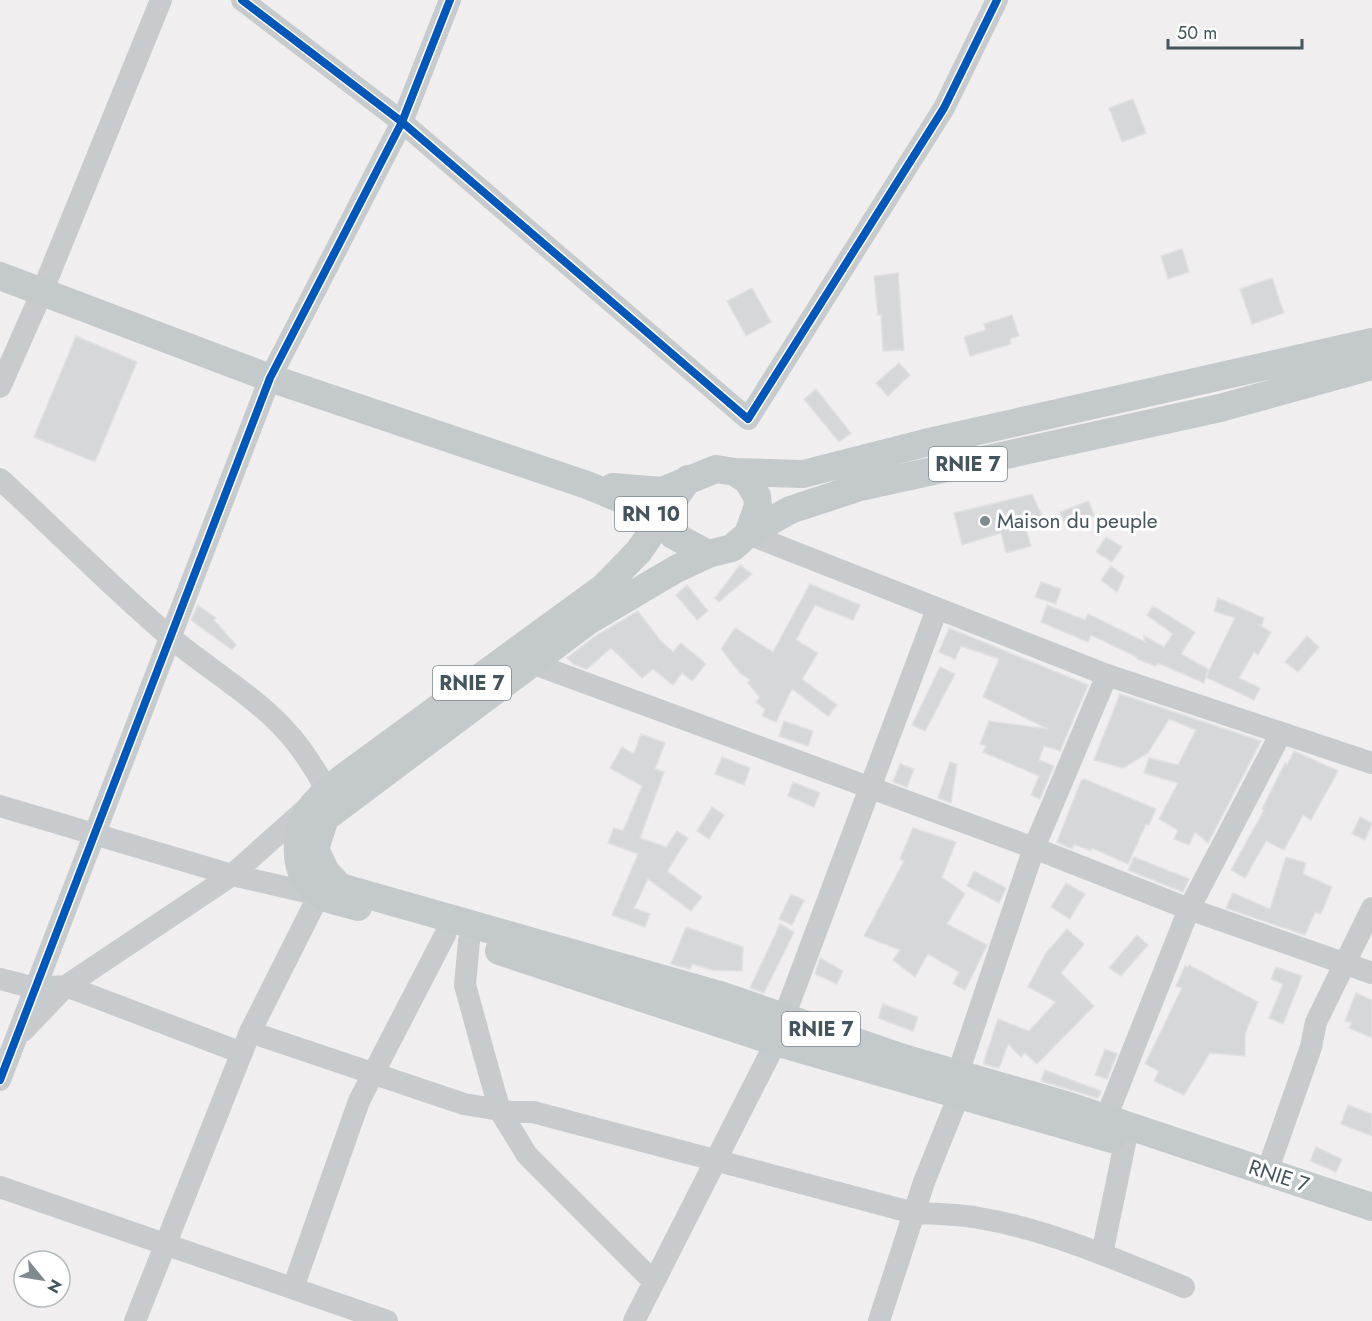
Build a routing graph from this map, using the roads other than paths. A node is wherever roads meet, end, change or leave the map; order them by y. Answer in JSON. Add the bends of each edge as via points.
{"nodes":[{"id":1,"x":161,"y":0,"type":"edge"},
{"id":2,"x":242,"y":0,"type":"edge"},
{"id":3,"x":450,"y":0,"type":"edge"},
{"id":4,"x":997,"y":0,"type":"edge"},
{"id":5,"x":402,"y":122,"type":"junction"},
{"id":6,"x":0,"y":276,"type":"edge"},
{"id":7,"x":42,"y":292,"type":"junction"},
{"id":8,"x":1372,"y":342,"type":"edge"},
{"id":9,"x":1372,"y":366,"type":"edge"},
{"id":10,"x":270,"y":378,"type":"junction"},
{"id":11,"x":0,"y":387,"type":"edge"},
{"id":12,"x":735,"y":472,"type":"junction"},
{"id":13,"x":0,"y":479,"type":"edge"},
{"id":14,"x":688,"y":479,"type":"junction"},
{"id":15,"x":587,"y":485,"type":"junction"},
{"id":16,"x":660,"y":520,"type":"junction"},
{"id":17,"x":748,"y":534,"type":"junction"},
{"id":18,"x":708,"y":554,"type":"junction"},
{"id":19,"x":937,"y":609,"type":"junction"},
{"id":20,"x":171,"y":638,"type":"junction"},
{"id":21,"x":534,"y":664,"type":"junction"},
{"id":22,"x":1107,"y":675,"type":"junction"},
{"id":23,"x":1281,"y":733,"type":"junction"},
{"id":24,"x":1372,"y":763,"type":"edge"},
{"id":25,"x":869,"y":787,"type":"junction"},
{"id":26,"x":0,"y":806,"type":"edge"},
{"id":27,"x":317,"y":813,"type":"junction"},
{"id":28,"x":95,"y":833,"type":"junction"},
{"id":29,"x":1034,"y":848,"type":"junction"},
{"id":30,"x":232,"y":875,"type":"junction"},
{"id":31,"x":319,"y":895,"type":"junction"},
{"id":32,"x":1372,"y":908,"type":"edge"},
{"id":33,"x":1190,"y":909,"type":"junction"},
{"id":34,"x":457,"y":938,"type":"junction"},
{"id":35,"x":1345,"y":963,"type":"junction"},
{"id":36,"x":1372,"y":973,"type":"edge"},
{"id":37,"x":0,"y":978,"type":"edge"},
{"id":38,"x":66,"y":986,"type":"junction"},
{"id":39,"x":35,"y":988,"type":"junction"},
{"id":40,"x":780,"y":1030,"type":"junction"},
{"id":41,"x":16,"y":1039,"type":"junction"},
{"id":42,"x":246,"y":1042,"type":"junction"},
{"id":43,"x":372,"y":1074,"type":"junction"},
{"id":44,"x":0,"y":1080,"type":"edge"},
{"id":45,"x":958,"y":1084,"type":"junction"},
{"id":46,"x":500,"y":1111,"type":"junction"},
{"id":47,"x":1106,"y":1118,"type":"junction"},
{"id":48,"x":1125,"y":1143,"type":"junction"},
{"id":49,"x":716,"y":1162,"type":"junction"},
{"id":50,"x":1267,"y":1172,"type":"junction"},
{"id":51,"x":0,"y":1187,"type":"edge"},
{"id":52,"x":1372,"y":1207,"type":"edge"},
{"id":53,"x":914,"y":1213,"type":"junction"},
{"id":54,"x":1372,"y":1226,"type":"edge"},
{"id":55,"x":166,"y":1244,"type":"junction"},
{"id":56,"x":1102,"y":1254,"type":"junction"},
{"id":57,"x":654,"y":1282,"type":"junction"},
{"id":58,"x":1184,"y":1287,"type":"dead end"},
{"id":59,"x":293,"y":1288,"type":"junction"},
{"id":60,"x":361,"y":1317,"type":"edge"},
{"id":61,"x":135,"y":1321,"type":"edge"},
{"id":62,"x":387,"y":1321,"type":"edge"},
{"id":63,"x":634,"y":1321,"type":"edge"},
{"id":64,"x":879,"y":1321,"type":"edge"}],
"edges":[{"from":1,"to":7,"type":"street"},
{"from":2,"to":5,"type":"street"},
{"from":3,"to":5,"type":"street"},
{"from":4,"to":5,"type":"street","via":[[944,108],[748,419]]},
{"from":5,"to":10,"type":"street"},
{"from":6,"to":7,"type":"main road","number":"RN 10"},
{"from":7,"to":10,"type":"main road","number":"RN 10"},
{"from":7,"to":11,"type":"street"},
{"from":8,"to":12,"type":"main road","name":"RNIE 7","number":"RNIE 7","via":[[925,442],[803,474]]},
{"from":9,"to":17,"type":"main road","name":"RNIE 7","number":"RNIE 7","via":[[1221,408],[860,487],[790,510]]},
{"from":10,"to":15,"type":"main road","number":"RN 10"},
{"from":10,"to":20,"type":"street"},
{"from":12,"to":14,"type":"main road","number":"RN 10","via":[[716,469]]},
{"from":12,"to":17,"type":"main road","via":[[748,481],[757,496],[758,506]]},
{"from":13,"to":20,"type":"street"},
{"from":14,"to":15,"type":"main road","number":"RN 10","via":[[662,490]]},
{"from":14,"to":16,"type":"main road","name":"RNIE 7","number":"RNIE 7"},
{"from":15,"to":16,"type":"main road","number":"RN 10","via":[[643,508]]},
{"from":16,"to":18,"type":"main road","number":"RN 10","via":[[673,535]]},
{"from":16,"to":27,"type":"main road","name":"RNIE 7","number":"RNIE 7","via":[[639,551],[604,587]]},
{"from":17,"to":18,"type":"main road","name":"RNIE 7","number":"RNIE 7","via":[[732,548]]},
{"from":17,"to":19,"type":"street"},
{"from":18,"to":21,"type":"main road","name":"RNIE 7","number":"RNIE 7","via":[[588,621]]},
{"from":19,"to":22,"type":"street"},
{"from":19,"to":25,"type":"street"},
{"from":20,"to":27,"type":"street","via":[[249,695],[297,741],[323,784]]},
{"from":20,"to":28,"type":"street"},
{"from":21,"to":25,"type":"street"},
{"from":21,"to":27,"type":"main road","name":"RNIE 7","number":"RNIE 7"},
{"from":22,"to":23,"type":"street"},
{"from":22,"to":29,"type":"street"},
{"from":23,"to":24,"type":"street"},
{"from":23,"to":33,"type":"street"},
{"from":25,"to":29,"type":"street"},
{"from":25,"to":40,"type":"street"},
{"from":26,"to":28,"type":"street"},
{"from":27,"to":30,"type":"street"},
{"from":27,"to":30,"type":"street"},
{"from":27,"to":31,"type":"main road","via":[[297,860],[304,880]]},
{"from":27,"to":40,"type":"main road","name":"RNIE 7","number":"RNIE 7","via":[[315,849],[326,872],[340,887],[723,996]]},
{"from":28,"to":30,"type":"street"},
{"from":28,"to":39,"type":"street"},
{"from":29,"to":33,"type":"street"},
{"from":29,"to":45,"type":"street"},
{"from":30,"to":31,"type":"street"},
{"from":30,"to":38,"type":"street"},
{"from":31,"to":34,"type":"main road","name":"RNIE 7","number":"RNIE 7"},
{"from":31,"to":42,"type":"street"},
{"from":32,"to":35,"type":"street"},
{"from":33,"to":35,"type":"street"},
{"from":33,"to":47,"type":"street"},
{"from":34,"to":40,"type":"main road","name":"RNIE 7","number":"RNIE 7"},
{"from":34,"to":43,"type":"street"},
{"from":34,"to":46,"type":"street","via":[[465,985]]},
{"from":35,"to":36,"type":"street"},
{"from":35,"to":50,"type":"street","via":[[1316,1022],[1311,1047]]},
{"from":37,"to":39,"type":"street"},
{"from":38,"to":39,"type":"street"},
{"from":38,"to":41,"type":"street"},
{"from":38,"to":42,"type":"street"},
{"from":39,"to":41,"type":"street"},
{"from":40,"to":45,"type":"main road","name":"RNIE 7","number":"RNIE 7"},
{"from":40,"to":49,"type":"street"},
{"from":41,"to":44,"type":"street"},
{"from":42,"to":43,"type":"street"},
{"from":42,"to":55,"type":"street"},
{"from":43,"to":46,"type":"street","via":[[464,1104]]},
{"from":43,"to":59,"type":"street"},
{"from":45,"to":47,"type":"main road","name":"RNIE 7","number":"RNIE 7"},
{"from":45,"to":48,"type":"main road","name":"RNIE 7","number":"RNIE 7"},
{"from":45,"to":53,"type":"street"},
{"from":46,"to":49,"type":"street","via":[[532,1112]]},
{"from":46,"to":57,"type":"street","via":[[527,1155]]},
{"from":47,"to":50,"type":"main road","name":"RNIE 7","number":"RNIE 7"},
{"from":48,"to":54,"type":"main road","name":"RNIE 7","number":"RNIE 7"},
{"from":48,"to":56,"type":"street"},
{"from":49,"to":53,"type":"street"},
{"from":49,"to":57,"type":"street"},
{"from":50,"to":52,"type":"main road","name":"RNIE 7","number":"RNIE 7"},
{"from":51,"to":55,"type":"street"},
{"from":53,"to":56,"type":"street","via":[[976,1217],[1009,1224]]},
{"from":53,"to":64,"type":"street"},
{"from":55,"to":59,"type":"street"},
{"from":55,"to":61,"type":"street"},
{"from":56,"to":58,"type":"street"},
{"from":57,"to":63,"type":"street"},
{"from":59,"to":60,"type":"street"},
{"from":60,"to":62,"type":"street"}]}
